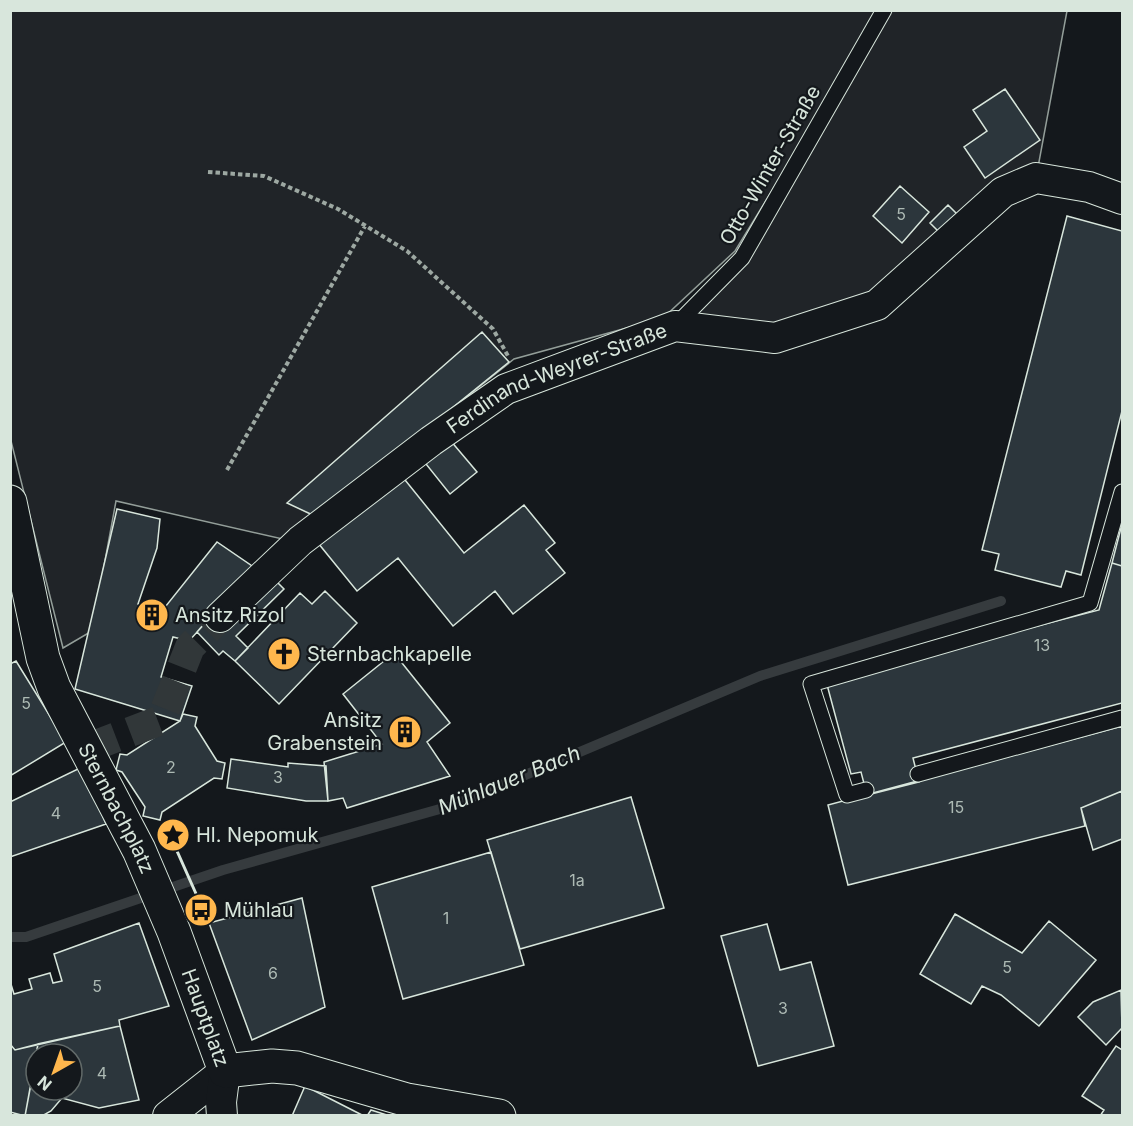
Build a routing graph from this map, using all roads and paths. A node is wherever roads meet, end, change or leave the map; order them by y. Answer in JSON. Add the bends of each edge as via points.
{"nodes":[{"id":1,"x":884,"y":10,"type":"edge"},
{"id":2,"x":208,"y":172,"type":"dead end"},
{"id":3,"x":1122,"y":200,"type":"edge"},
{"id":4,"x":365,"y":226,"type":"junction"},
{"id":5,"x":675,"y":326,"type":"junction"},
{"id":6,"x":523,"y":383,"type":"junction"},
{"id":7,"x":227,"y":470,"type":"dead end"},
{"id":8,"x":1122,"y":492,"type":"edge"},
{"id":9,"x":10,"y":502,"type":"edge"},
{"id":10,"x":220,"y":617,"type":"tunnel mouth"},
{"id":11,"x":1122,"y":718,"type":"edge"},
{"id":12,"x":918,"y":774,"type":"dead end"},
{"id":13,"x":866,"y":790,"type":"dead end"},
{"id":14,"x":174,"y":932,"type":"joint"},
{"id":15,"x":225,"y":1071,"type":"junction"},
{"id":16,"x":168,"y":1116,"type":"edge"},
{"id":17,"x":222,"y":1116,"type":"edge"},
{"id":18,"x":499,"y":1116,"type":"edge"}],
"edges":[{"from":1,"to":5,"type":"lane","name":"Otto-Winter-Straße","via":[[742,258]]},
{"from":2,"to":4,"type":"path","via":[[264,176],[338,209]]},
{"from":3,"to":5,"type":"street","name":"Ferdinand-Weyrer-Straße","via":[[1089,187],[1036,178],[1003,192],[878,305],[775,338]]},
{"from":4,"to":6,"type":"path","via":[[407,251],[493,329]]},
{"from":4,"to":7,"type":"path"},
{"from":5,"to":6,"type":"street","name":"Ferdinand-Weyrer-Straße"},
{"from":6,"to":10,"type":"street","name":"Ferdinand-Weyrer-Straße","via":[[506,389],[431,441],[300,541]]},
{"from":8,"to":13,"type":"lane","via":[[1090,603],[811,684],[847,795]]},
{"from":9,"to":14,"type":"main road","name":"Sternbachplatz","via":[[43,658],[54,688],[139,850]]},
{"from":11,"to":12,"type":"lane"},
{"from":14,"to":15,"type":"main road","name":"Hauptplatz"},
{"from":15,"to":16,"type":"street","name":"Hauptplatz"},
{"from":15,"to":17,"type":"street"},
{"from":15,"to":18,"type":"main road","via":[[272,1066],[297,1068],[407,1100]]}]}
